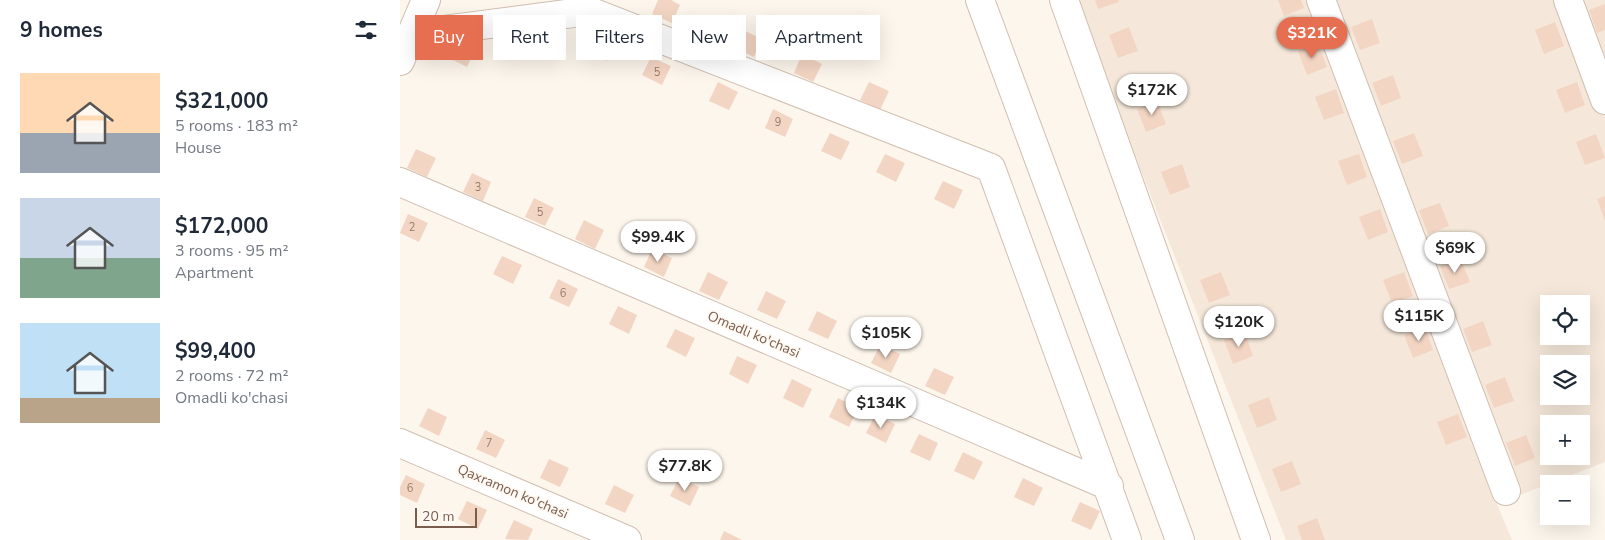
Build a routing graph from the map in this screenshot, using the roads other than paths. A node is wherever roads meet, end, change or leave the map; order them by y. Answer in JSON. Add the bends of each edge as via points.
{"nodes":[{"id":1,"x":426,"y":0,"type":"edge"},
{"id":2,"x":980,"y":0,"type":"edge"},
{"id":3,"x":1064,"y":0,"type":"edge"},
{"id":4,"x":1321,"y":0,"type":"edge"},
{"id":5,"x":1568,"y":0,"type":"edge"},
{"id":6,"x":412,"y":34,"type":"junction"},
{"id":7,"x":400,"y":61,"type":"edge"},
{"id":8,"x":1605,"y":100,"type":"edge"},
{"id":9,"x":400,"y":182,"type":"edge"},
{"id":10,"x":400,"y":443,"type":"edge"},
{"id":11,"x":1109,"y":486,"type":"junction"},
{"id":12,"x":1506,"y":491,"type":"dead end"},
{"id":13,"x":627,"y":540,"type":"edge"},
{"id":14,"x":1128,"y":540,"type":"edge"},
{"id":15,"x":1180,"y":540,"type":"edge"},
{"id":16,"x":1256,"y":540,"type":"edge"}],
"edges":[{"from":1,"to":6,"type":"street"},
{"from":2,"to":15,"type":"street"},
{"from":3,"to":16,"type":"street"},
{"from":4,"to":12,"type":"street"},
{"from":5,"to":8,"type":"street"},
{"from":6,"to":7,"type":"street"},
{"from":6,"to":11,"type":"street","via":[[589,11],[991,168]]},
{"from":9,"to":11,"type":"street","name":"Omadli ko'chasi"},
{"from":10,"to":13,"type":"street","name":"Qaxramon ko'chasi"},
{"from":11,"to":14,"type":"street"}]}
